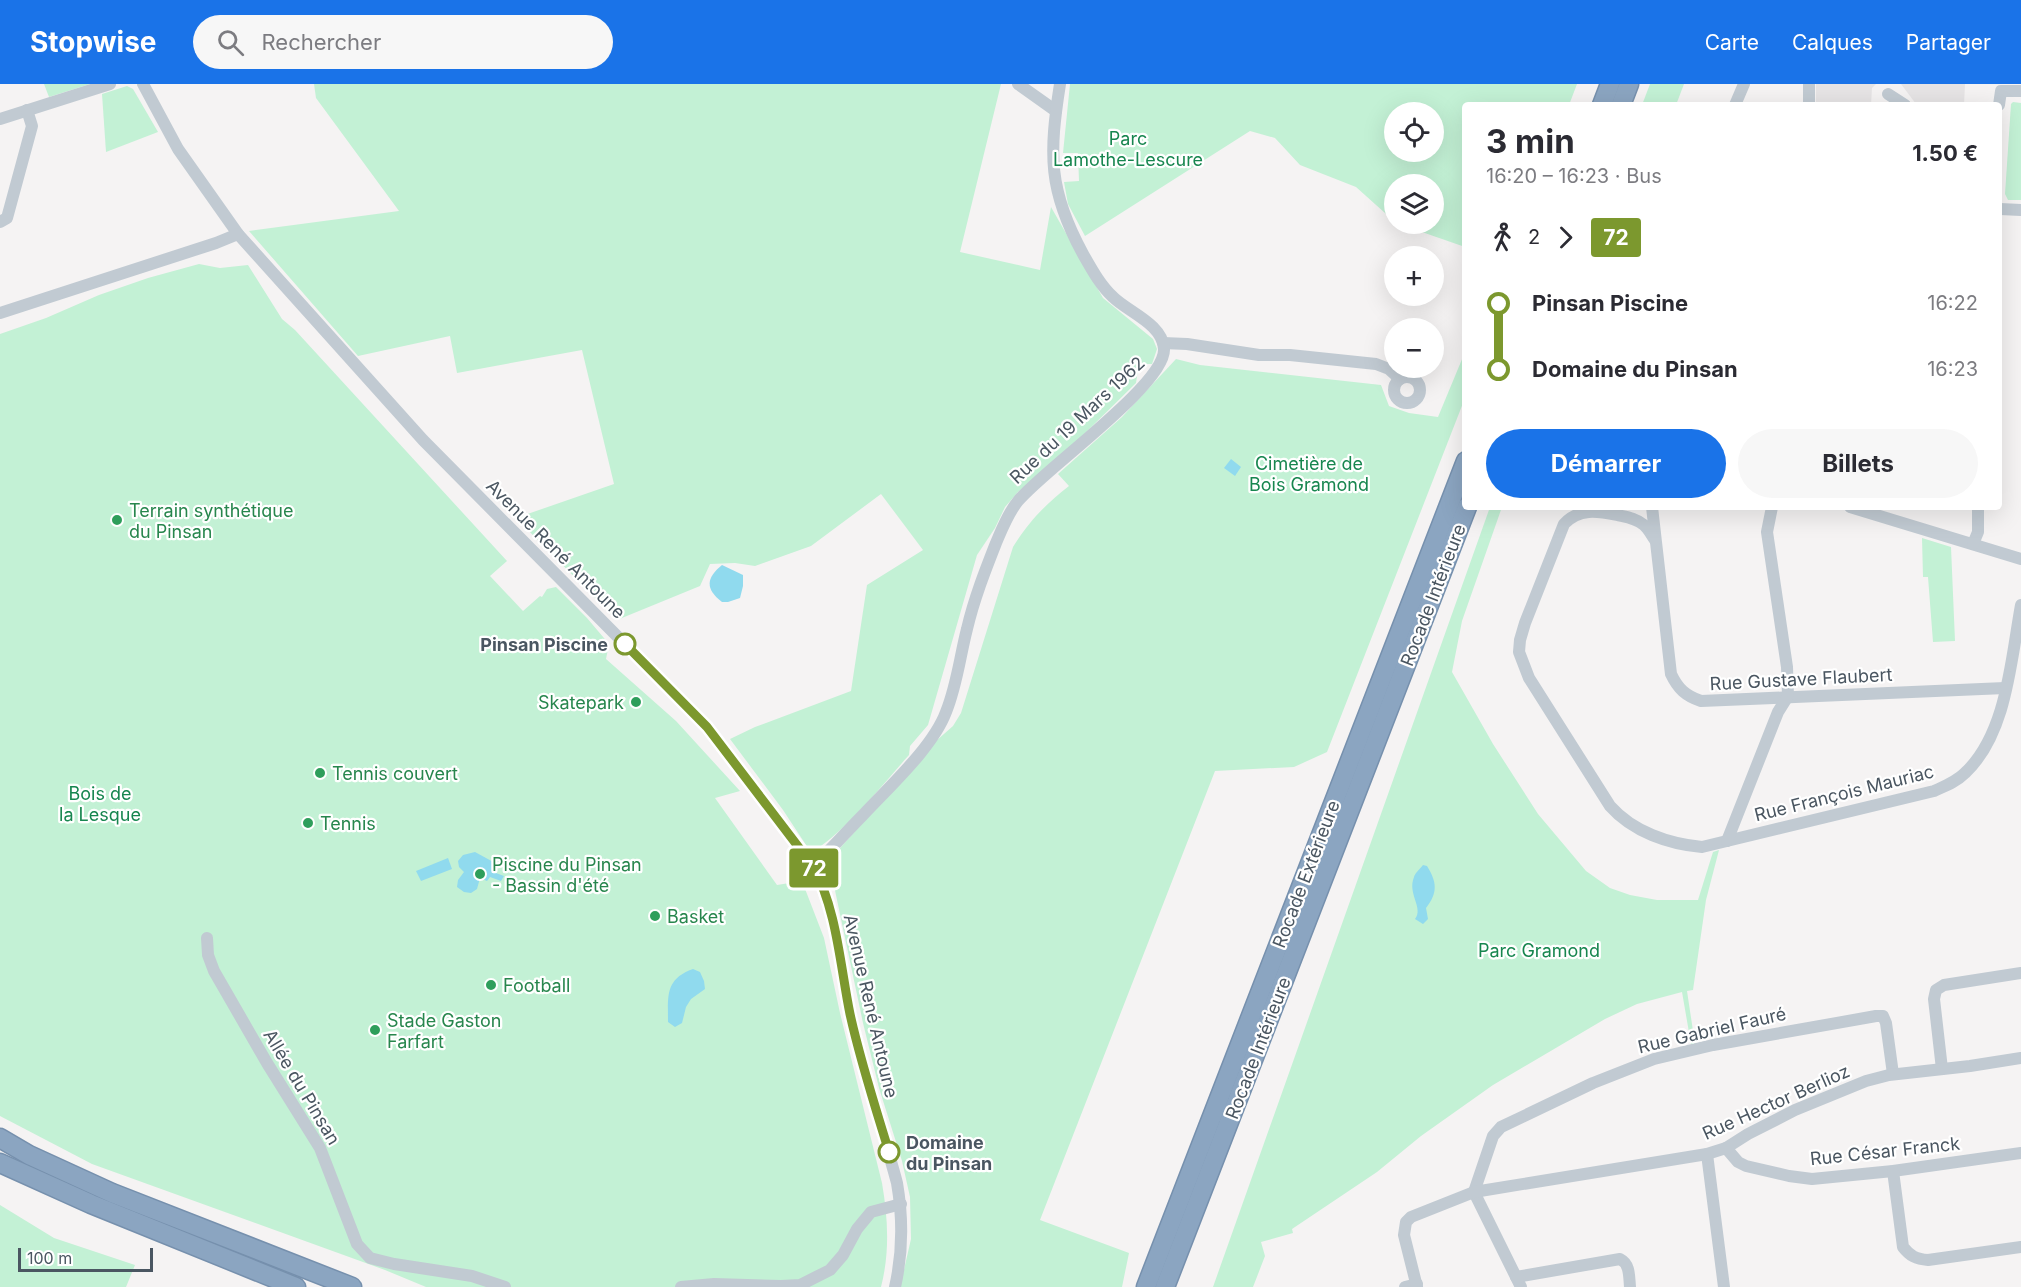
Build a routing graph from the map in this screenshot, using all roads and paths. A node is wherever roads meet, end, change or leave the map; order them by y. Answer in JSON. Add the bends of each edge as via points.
{"nodes":[{"id":1,"x":110,"y":84,"type":"edge"},
{"id":2,"x":143,"y":84,"type":"edge"},
{"id":3,"x":1018,"y":84,"type":"edge"},
{"id":4,"x":1060,"y":84,"type":"edge"},
{"id":5,"x":1610,"y":84,"type":"edge"},
{"id":6,"x":1629,"y":84,"type":"edge"},
{"id":7,"x":1744,"y":84,"type":"edge"},
{"id":8,"x":1809,"y":84,"type":"edge"},
{"id":9,"x":2021,"y":91,"type":"edge"},
{"id":10,"x":1888,"y":94,"type":"dead end"},
{"id":11,"x":1603,"y":102,"type":"edge"},
{"id":12,"x":1622,"y":102,"type":"edge"},
{"id":13,"x":1736,"y":102,"type":"edge"},
{"id":14,"x":1809,"y":102,"type":"edge"},
{"id":15,"x":1900,"y":102,"type":"edge"},
{"id":16,"x":1999,"y":102,"type":"edge"},
{"id":17,"x":27,"y":110,"type":"junction"},
{"id":18,"x":1056,"y":111,"type":"junction"},
{"id":19,"x":0,"y":120,"type":"edge"},
{"id":20,"x":2002,"y":209,"type":"edge"},
{"id":21,"x":2021,"y":210,"type":"edge"},
{"id":22,"x":0,"y":222,"type":"edge"},
{"id":23,"x":238,"y":234,"type":"junction"},
{"id":24,"x":0,"y":313,"type":"edge"},
{"id":25,"x":1163,"y":343,"type":"junction"},
{"id":26,"x":1400,"y":379,"type":"dead end"},
{"id":27,"x":1462,"y":471,"type":"edge"},
{"id":28,"x":1466,"y":510,"type":"edge"},
{"id":29,"x":1652,"y":510,"type":"edge"},
{"id":30,"x":1771,"y":510,"type":"edge"},
{"id":31,"x":1860,"y":510,"type":"edge"},
{"id":32,"x":1978,"y":510,"type":"edge"},
{"id":33,"x":1654,"y":540,"type":"junction"},
{"id":34,"x":1973,"y":544,"type":"junction"},
{"id":35,"x":2021,"y":559,"type":"edge"},
{"id":36,"x":2021,"y":605,"type":"edge"},
{"id":37,"x":2005,"y":688,"type":"junction"},
{"id":38,"x":1788,"y":696,"type":"junction"},
{"id":39,"x":1727,"y":841,"type":"junction"},
{"id":40,"x":813,"y":866,"type":"junction"},
{"id":41,"x":207,"y":938,"type":"dead end"},
{"id":42,"x":2021,"y":974,"type":"edge"},
{"id":43,"x":2021,"y":1058,"type":"edge"},
{"id":44,"x":1942,"y":1069,"type":"junction"},
{"id":45,"x":1893,"y":1074,"type":"junction"},
{"id":46,"x":0,"y":1138,"type":"edge"},
{"id":47,"x":1726,"y":1148,"type":"junction"},
{"id":48,"x":2021,"y":1152,"type":"edge"},
{"id":49,"x":1707,"y":1154,"type":"junction"},
{"id":50,"x":0,"y":1162,"type":"edge"},
{"id":51,"x":1893,"y":1171,"type":"junction"},
{"id":52,"x":1474,"y":1192,"type":"junction"},
{"id":53,"x":1181,"y":1200,"type":"junction"},
{"id":54,"x":901,"y":1204,"type":"junction"},
{"id":55,"x":2021,"y":1247,"type":"edge"},
{"id":56,"x":1518,"y":1282,"type":"edge"},
{"id":57,"x":1413,"y":1286,"type":"edge"},
{"id":58,"x":296,"y":1287,"type":"edge"},
{"id":59,"x":352,"y":1287,"type":"edge"},
{"id":60,"x":505,"y":1287,"type":"edge"},
{"id":61,"x":681,"y":1287,"type":"edge"},
{"id":62,"x":895,"y":1287,"type":"edge"},
{"id":63,"x":1134,"y":1287,"type":"edge"},
{"id":64,"x":1146,"y":1287,"type":"edge"},
{"id":65,"x":1165,"y":1287,"type":"edge"},
{"id":66,"x":1630,"y":1287,"type":"edge"},
{"id":67,"x":1724,"y":1287,"type":"edge"}],
"edges":[{"from":1,"to":17,"type":"street"},
{"from":2,"to":23,"type":"street","name":"Avenue René Antoune","via":[[178,149]]},
{"from":3,"to":18,"type":"street"},
{"from":4,"to":18,"type":"street"},
{"from":5,"to":11,"type":"highway"},
{"from":6,"to":12,"type":"highway"},
{"from":7,"to":13,"type":"street"},
{"from":8,"to":14,"type":"street"},
{"from":9,"to":16,"type":"street","via":[[2001,91]]},
{"from":10,"to":15,"type":"street"},
{"from":17,"to":19,"type":"street"},
{"from":17,"to":22,"type":"street","via":[[32,126],[7,218]]},
{"from":18,"to":25,"type":"street","via":[[1054,177],[1068,224],[1106,290],[1159,333]]},
{"from":20,"to":21,"type":"street"},
{"from":23,"to":24,"type":"street"},
{"from":23,"to":40,"type":"street","name":"Avenue René Antoune","via":[[423,440],[696,714]]},
{"from":25,"to":26,"type":"street","via":[[1376,364]]},
{"from":25,"to":40,"type":"street","name":"Rue du 19 Mars 1962","via":[[1164,356],[1157,370],[1013,507],[978,588],[945,715],[903,772]]},
{"from":27,"to":53,"type":"highway","name":"Rocade Extérieure"},
{"from":28,"to":65,"type":"highway","name":"Rocade Intérieure"},
{"from":29,"to":33,"type":"street","name":"Rue Gustave Flaubert"},
{"from":30,"to":38,"type":"street","via":[[1767,532]]},
{"from":31,"to":34,"type":"street"},
{"from":32,"to":34,"type":"street","via":[[1978,531]]},
{"from":33,"to":38,"type":"street","name":"Rue Gustave Flaubert","via":[[1671,674],[1683,693],[1701,701]]},
{"from":33,"to":39,"type":"street","name":"Rue François Mauriac","via":[[1641,522],[1631,518],[1596,510],[1568,519],[1525,623],[1519,652],[1529,678],[1619,816],[1643,831],[1685,846],[1702,847]]},
{"from":34,"to":35,"type":"street"},
{"from":36,"to":37,"type":"street","name":"Rue François Mauriac"},
{"from":37,"to":38,"type":"street","name":"Rue Gustave Flaubert"},
{"from":37,"to":39,"type":"street","name":"Rue François Mauriac","via":[[2000,713],[1985,746],[1965,773],[1951,784]]},
{"from":38,"to":39,"type":"street","via":[[1778,712]]},
{"from":40,"to":54,"type":"street","name":"Avenue René Antoune","via":[[831,913],[853,1026]]},
{"from":41,"to":60,"type":"street","name":"Allée du Pinsan","via":[[214,971],[320,1149],[357,1244],[370,1258],[472,1276]]},
{"from":42,"to":44,"type":"street","via":[[1936,990]]},
{"from":43,"to":44,"type":"street","name":"Rue Hector Berlioz"},
{"from":44,"to":45,"type":"street","name":"Rue Hector Berlioz"},
{"from":45,"to":47,"type":"street","name":"Rue Hector Berlioz","via":[[1795,1110]]},
{"from":45,"to":52,"type":"street","name":"Rue Gabriel Fauré","via":[[1883,1016],[1654,1059],[1501,1127],[1493,1136]]},
{"from":46,"to":59,"type":"highway","via":[[112,1193]]},
{"from":47,"to":49,"type":"street","name":"Rue Hector Berlioz"},
{"from":47,"to":51,"type":"street","name":"Rue César Franck","via":[[1746,1166],[1790,1176],[1812,1179]]},
{"from":48,"to":51,"type":"street","name":"Rue César Franck"},
{"from":49,"to":52,"type":"street","name":"Rue Hector Berlioz"},
{"from":49,"to":67,"type":"street"},
{"from":50,"to":58,"type":"highway","via":[[91,1204]]},
{"from":51,"to":55,"type":"street","via":[[1903,1247],[1908,1254],[1928,1260]]},
{"from":52,"to":56,"type":"street"},
{"from":52,"to":57,"type":"street","name":"Rue Hector Berlioz","via":[[1406,1222],[1404,1235]]},
{"from":53,"to":63,"type":"highway","via":[[1162,1219]]},
{"from":53,"to":64,"type":"highway","name":"Rocade Extérieure"},
{"from":54,"to":61,"type":"street","via":[[871,1212],[830,1270],[800,1285]]},
{"from":54,"to":62,"type":"street","name":"Avenue René Antoune","via":[[902,1242]]},
{"from":56,"to":66,"type":"street","via":[[1620,1259],[1628,1267]]}]}
